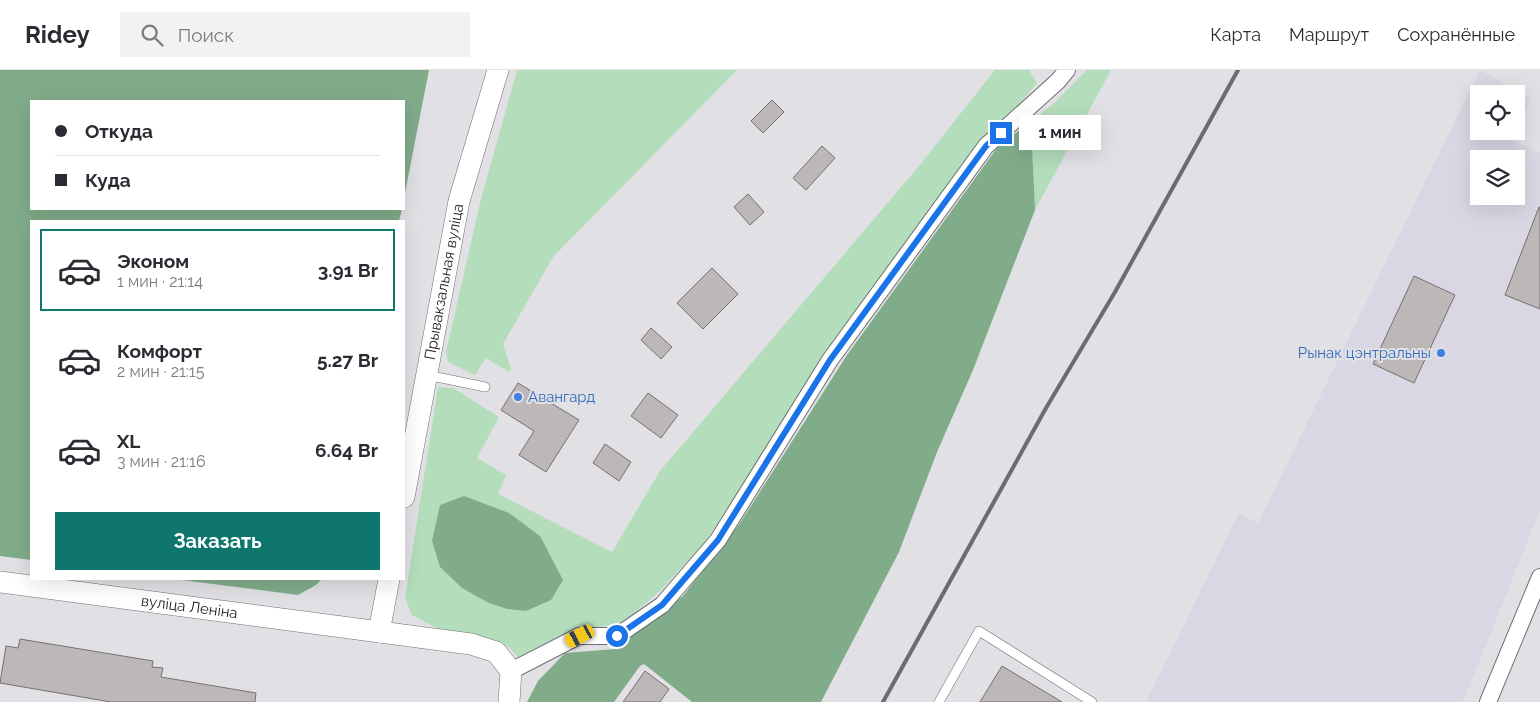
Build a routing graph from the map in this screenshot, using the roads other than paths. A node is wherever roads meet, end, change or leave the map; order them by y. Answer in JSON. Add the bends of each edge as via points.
{"nodes":[{"id":1,"x":498,"y":70,"type":"edge"},
{"id":2,"x":1067,"y":70,"type":"edge"},
{"id":3,"x":426,"y":375,"type":"junction"},
{"id":4,"x":485,"y":387,"type":"dead end"},
{"id":5,"x":405,"y":491,"type":"edge"},
{"id":6,"x":1540,"y":577,"type":"edge"},
{"id":7,"x":389,"y":580,"type":"edge"},
{"id":8,"x":0,"y":582,"type":"edge"},
{"id":9,"x":379,"y":632,"type":"junction"},
{"id":10,"x":511,"y":671,"type":"junction"},
{"id":11,"x":510,"y":702,"type":"edge"},
{"id":12,"x":939,"y":702,"type":"edge"},
{"id":13,"x":1092,"y":702,"type":"edge"},
{"id":14,"x":1488,"y":702,"type":"edge"}],
"edges":[{"from":1,"to":3,"type":"street","name":"Прывакзальная вуліца","via":[[459,201]]},
{"from":2,"to":10,"type":"street","via":[[986,146],[830,360],[718,540],[662,605],[617,636],[580,636]]},
{"from":3,"to":4,"type":"lane"},
{"from":3,"to":5,"type":"street","name":"Прывакзальная вуліца"},
{"from":6,"to":14,"type":"street"},
{"from":7,"to":9,"type":"street"},
{"from":8,"to":9,"type":"street","name":"вуліца Леніна"},
{"from":9,"to":10,"type":"street","name":"вуліца Леніна","via":[[471,644],[496,652]]},
{"from":10,"to":11,"type":"street"},
{"from":12,"to":13,"type":"lane","via":[[979,631]]}]}
